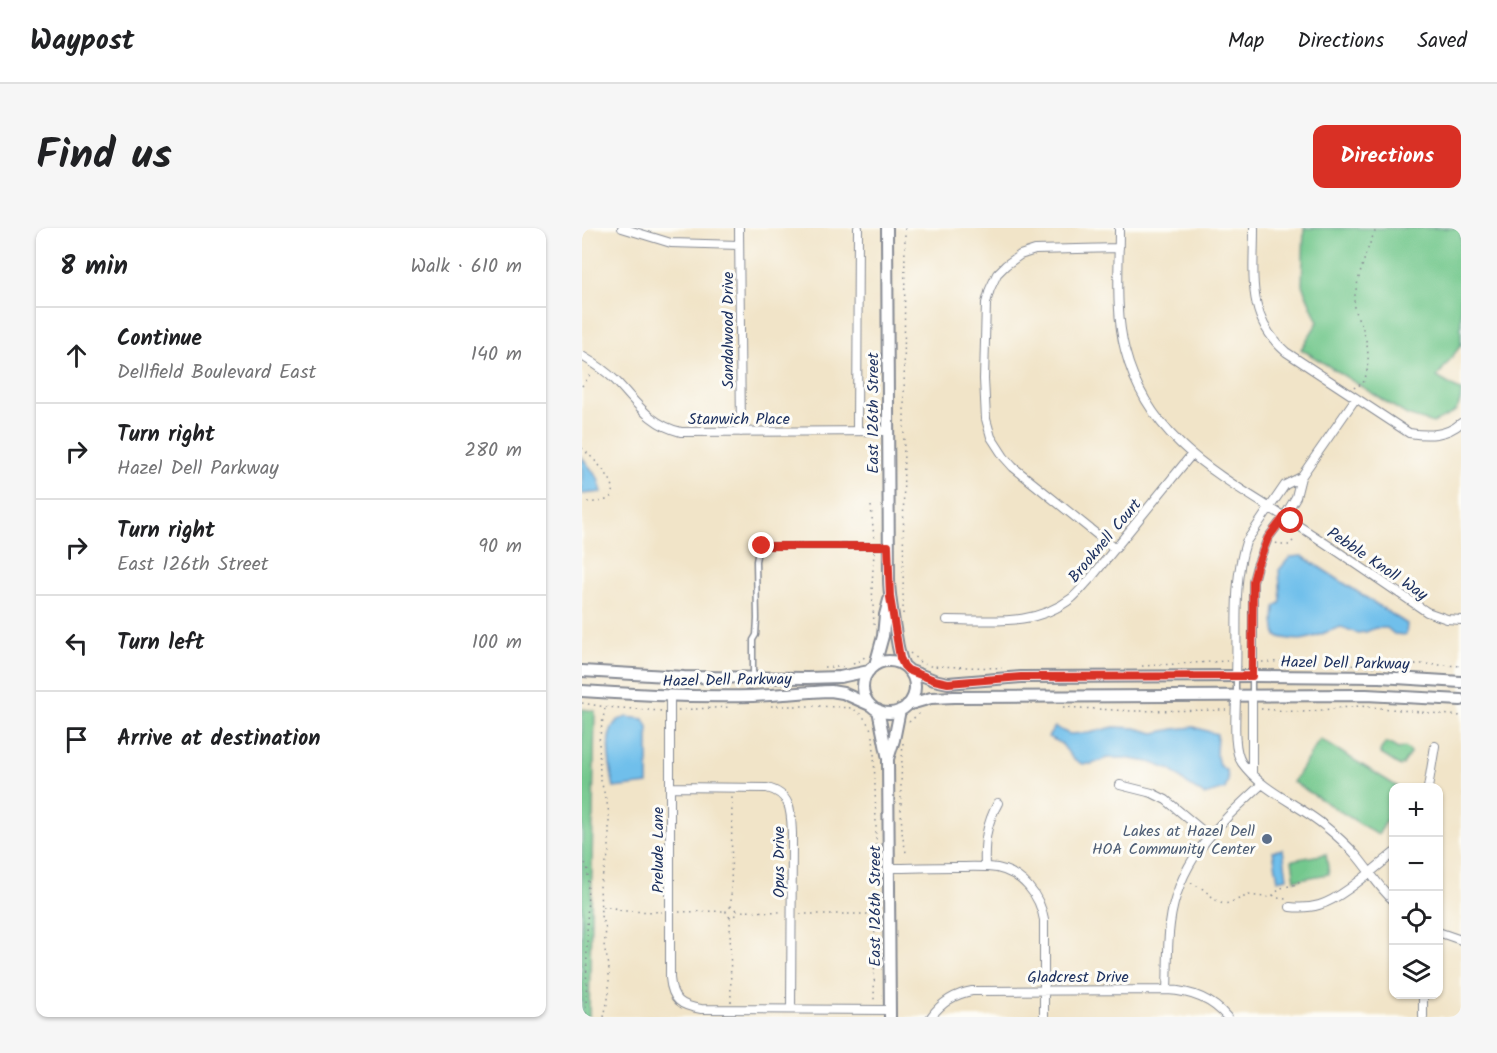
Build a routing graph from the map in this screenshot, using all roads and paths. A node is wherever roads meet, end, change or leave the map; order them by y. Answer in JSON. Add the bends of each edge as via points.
{"nodes":[{"id":1,"x":622,"y":228,"type":"edge"},
{"id":2,"x":739,"y":228,"type":"edge"},
{"id":3,"x":858,"y":228,"type":"edge"},
{"id":4,"x":886,"y":228,"type":"edge"},
{"id":5,"x":905,"y":228,"type":"edge"},
{"id":6,"x":1119,"y":228,"type":"edge"},
{"id":7,"x":1254,"y":228,"type":"edge"},
{"id":8,"x":1377,"y":228,"type":"edge"},
{"id":9,"x":739,"y":245,"type":"junction"},
{"id":10,"x":1119,"y":248,"type":"junction"},
{"id":11,"x":582,"y":356,"type":"edge"},
{"id":12,"x":591,"y":373,"type":"dead end"},
{"id":13,"x":1362,"y":384,"type":"junction"},
{"id":14,"x":582,"y":386,"type":"edge"},
{"id":15,"x":1354,"y":389,"type":"dead end"},
{"id":16,"x":1363,"y":389,"type":"dead end"},
{"id":17,"x":1356,"y":398,"type":"junction"},
{"id":18,"x":1461,"y":423,"type":"edge"},
{"id":19,"x":857,"y":431,"type":"junction"},
{"id":20,"x":887,"y":431,"type":"junction"},
{"id":21,"x":741,"y":432,"type":"junction"},
{"id":22,"x":582,"y":448,"type":"edge"},
{"id":23,"x":1192,"y":454,"type":"junction"},
{"id":24,"x":1301,"y":477,"type":"junction"},
{"id":25,"x":582,"y":502,"type":"edge"},
{"id":26,"x":871,"y":506,"type":"dead end"},
{"id":27,"x":1269,"y":507,"type":"junction"},
{"id":28,"x":1284,"y":517,"type":"junction"},
{"id":29,"x":1295,"y":538,"type":"dead end"},
{"id":30,"x":1275,"y":543,"type":"dead end"},
{"id":31,"x":874,"y":546,"type":"junction"},
{"id":32,"x":888,"y":546,"type":"junction"},
{"id":33,"x":1115,"y":549,"type":"junction"},
{"id":34,"x":890,"y":597,"type":"junction"},
{"id":35,"x":903,"y":615,"type":"dead end"},
{"id":36,"x":947,"y":620,"type":"dead end"},
{"id":37,"x":1461,"y":620,"type":"edge"},
{"id":38,"x":873,"y":627,"type":"dead end"},
{"id":39,"x":906,"y":649,"type":"dead end"},
{"id":40,"x":868,"y":653,"type":"dead end"},
{"id":41,"x":1262,"y":662,"type":"dead end"},
{"id":42,"x":851,"y":664,"type":"dead end"},
{"id":43,"x":1461,"y":666,"type":"edge"},
{"id":44,"x":939,"y":667,"type":"dead end"},
{"id":45,"x":872,"y":668,"type":"junction"},
{"id":46,"x":906,"y":668,"type":"junction"},
{"id":47,"x":582,"y":671,"type":"edge"},
{"id":48,"x":1252,"y":676,"type":"junction"},
{"id":49,"x":1236,"y":677,"type":"junction"},
{"id":50,"x":753,"y":678,"type":"junction"},
{"id":51,"x":1461,"y":682,"type":"edge"},
{"id":52,"x":582,"y":691,"type":"edge"},
{"id":53,"x":670,"y":695,"type":"junction"},
{"id":54,"x":1236,"y":696,"type":"junction"},
{"id":55,"x":1252,"y":696,"type":"junction"},
{"id":56,"x":1461,"y":700,"type":"edge"},
{"id":57,"x":582,"y":703,"type":"edge"},
{"id":58,"x":765,"y":705,"type":"dead end"},
{"id":59,"x":734,"y":706,"type":"dead end"},
{"id":60,"x":606,"y":707,"type":"junction"},
{"id":61,"x":874,"y":707,"type":"junction"},
{"id":62,"x":1055,"y":707,"type":"dead end"},
{"id":63,"x":903,"y":708,"type":"junction"},
{"id":64,"x":1264,"y":709,"type":"dead end"},
{"id":65,"x":681,"y":710,"type":"dead end"},
{"id":66,"x":1227,"y":710,"type":"dead end"},
{"id":67,"x":660,"y":711,"type":"dead end"},
{"id":68,"x":922,"y":711,"type":"dead end"},
{"id":69,"x":1461,"y":716,"type":"edge"},
{"id":70,"x":906,"y":726,"type":"dead end"},
{"id":71,"x":904,"y":739,"type":"dead end"},
{"id":72,"x":1435,"y":746,"type":"dead end"},
{"id":73,"x":888,"y":759,"type":"junction"},
{"id":74,"x":1251,"y":773,"type":"junction"},
{"id":75,"x":1429,"y":783,"type":"edge"},
{"id":76,"x":1120,"y":784,"type":"dead end"},
{"id":77,"x":1262,"y":784,"type":"junction"},
{"id":78,"x":670,"y":787,"type":"junction"},
{"id":79,"x":732,"y":787,"type":"junction"},
{"id":80,"x":998,"y":803,"type":"dead end"},
{"id":81,"x":1209,"y":836,"type":"junction"},
{"id":82,"x":906,"y":853,"type":"dead end"},
{"id":83,"x":1389,"y":857,"type":"edge"},
{"id":84,"x":582,"y":858,"type":"edge"},
{"id":85,"x":985,"y":867,"type":"junction"},
{"id":86,"x":889,"y":868,"type":"junction"},
{"id":87,"x":1369,"y":872,"type":"junction"},
{"id":88,"x":1301,"y":879,"type":"dead end"},
{"id":89,"x":1190,"y":883,"type":"dead end"},
{"id":90,"x":1273,"y":895,"type":"junction"},
{"id":91,"x":1389,"y":895,"type":"edge"},
{"id":92,"x":1288,"y":903,"type":"joint"},
{"id":93,"x":731,"y":907,"type":"junction"},
{"id":94,"x":736,"y":912,"type":"junction"},
{"id":95,"x":791,"y":914,"type":"junction"},
{"id":96,"x":872,"y":915,"type":"junction"},
{"id":97,"x":730,"y":917,"type":"junction"},
{"id":98,"x":1443,"y":936,"type":"edge"},
{"id":99,"x":1461,"y":940,"type":"edge"},
{"id":100,"x":1044,"y":990,"type":"junction"},
{"id":101,"x":1167,"y":990,"type":"junction"},
{"id":102,"x":1423,"y":999,"type":"edge"},
{"id":103,"x":731,"y":1009,"type":"junction"},
{"id":104,"x":791,"y":1009,"type":"junction"},
{"id":105,"x":874,"y":1010,"type":"junction"},
{"id":106,"x":890,"y":1013,"type":"edge"},
{"id":107,"x":586,"y":1017,"type":"edge"},
{"id":108,"x":604,"y":1017,"type":"edge"},
{"id":109,"x":930,"y":1017,"type":"edge"},
{"id":110,"x":1044,"y":1017,"type":"edge"},
{"id":111,"x":1227,"y":1017,"type":"edge"},
{"id":112,"x":1423,"y":1017,"type":"edge"}],
"edges":[{"from":1,"to":9,"type":"street","via":[[671,243]]},
{"from":2,"to":9,"type":"street","name":"Sandalwood Drive"},
{"from":3,"to":19,"type":"street"},
{"from":4,"to":20,"type":"main road","name":"East 126th Street"},
{"from":5,"to":35,"type":"path"},
{"from":6,"to":10,"type":"street","name":"Pebble Knoll Way"},
{"from":7,"to":17,"type":"street","via":[[1256,305],[1267,331],[1286,352]]},
{"from":8,"to":13,"type":"path","via":[[1353,306],[1367,346],[1367,372]]},
{"from":9,"to":21,"type":"street","name":"Sandalwood Drive"},
{"from":10,"to":23,"type":"street","name":"Pebble Knoll Way","via":[[1120,323],[1130,365],[1153,413]]},
{"from":10,"to":33,"type":"street","via":[[1035,250],[1006,265],[997,274],[986,303],[984,379],[988,428],[1004,457]]},
{"from":11,"to":21,"type":"street","name":"Stanwich Place","via":[[662,426],[681,432]]},
{"from":12,"to":14,"type":"path"},
{"from":13,"to":15,"type":"path"},
{"from":13,"to":16,"type":"path"},
{"from":17,"to":18,"type":"street","via":[[1409,433],[1440,434]]},
{"from":17,"to":24,"type":"street"},
{"from":19,"to":20,"type":"street","name":"Stanwich Place"},
{"from":19,"to":21,"type":"street","name":"Stanwich Place"},
{"from":20,"to":32,"type":"main road","name":"East 126th Street"},
{"from":22,"to":25,"type":"path","via":[[609,478],[614,490],[603,501]]},
{"from":23,"to":27,"type":"street","name":"Pebble Knoll Way"},
{"from":23,"to":33,"type":"street","name":"Brooknell Court"},
{"from":24,"to":27,"type":"street","via":[[1285,485]]},
{"from":24,"to":28,"type":"street","via":[[1296,497]]},
{"from":26,"to":31,"type":"path"},
{"from":27,"to":28,"type":"street","name":"Pebble Knoll Way"},
{"from":27,"to":49,"type":"street","via":[[1242,553]]},
{"from":28,"to":37,"type":"street","name":"Pebble Knoll Way","via":[[1427,612]]},
{"from":28,"to":48,"type":"street","via":[[1268,538],[1253,581]]},
{"from":29,"to":30,"type":"path","via":[[1290,544]]},
{"from":31,"to":32,"type":"lane"},
{"from":31,"to":38,"type":"path"},
{"from":31,"to":50,"type":"lane","via":[[762,546],[756,561]]},
{"from":32,"to":34,"type":"main road","name":"East 126th Street"},
{"from":33,"to":36,"type":"street","name":"Brooknell Court","via":[[1074,596],[1049,612],[1023,619]]},
{"from":34,"to":45,"type":"main road","name":"East 126th Street"},
{"from":34,"to":46,"type":"main road","name":"East 126th Street","via":[[898,652]]},
{"from":39,"to":44,"type":"path","via":[[921,663]]},
{"from":40,"to":42,"type":"path"},
{"from":41,"to":43,"type":"path"},
{"from":45,"to":46,"type":"main road","via":[[892,661]]},
{"from":45,"to":50,"type":"main road","name":"Hazel Dell Parkway","via":[[835,677]]},
{"from":45,"to":61,"type":"main road","via":[[863,688]]},
{"from":46,"to":49,"type":"main road","name":"Hazel Dell Parkway","via":[[934,680],[954,683],[1021,677]]},
{"from":46,"to":63,"type":"main road","via":[[915,688]]},
{"from":47,"to":50,"type":"main road","name":"Hazel Dell Parkway"},
{"from":48,"to":49,"type":"main road","name":"Hazel Dell Parkway"},
{"from":48,"to":51,"type":"main road","name":"Hazel Dell Parkway"},
{"from":48,"to":55,"type":"lane"},
{"from":49,"to":54,"type":"lane"},
{"from":52,"to":53,"type":"main road","name":"Hazel Dell Parkway"},
{"from":53,"to":61,"type":"main road","name":"Hazel Dell Parkway","via":[[755,696],[831,691]]},
{"from":53,"to":78,"type":"street","name":"Prelude Lane"},
{"from":54,"to":55,"type":"main road","name":"Hazel Dell Parkway"},
{"from":54,"to":63,"type":"main road","name":"Hazel Dell Parkway","via":[[945,697]]},
{"from":54,"to":74,"type":"street","via":[[1238,751]]},
{"from":55,"to":56,"type":"main road","name":"Hazel Dell Parkway","via":[[1366,695]]},
{"from":55,"to":74,"type":"street"},
{"from":57,"to":60,"type":"path"},
{"from":58,"to":96,"type":"path","via":[[851,708],[870,726],[876,823],[876,906]]},
{"from":59,"to":65,"type":"path"},
{"from":60,"to":67,"type":"path"},
{"from":60,"to":108,"type":"path","via":[[598,741],[600,777],[609,816],[609,852],[600,885],[609,965]]},
{"from":61,"to":63,"type":"main road","via":[[891,712]]},
{"from":61,"to":73,"type":"main road","name":"East 126th Street"},
{"from":62,"to":66,"type":"path"},
{"from":63,"to":73,"type":"main road","name":"East 126th Street"},
{"from":64,"to":69,"type":"path","via":[[1303,712],[1360,706]]},
{"from":68,"to":70,"type":"path"},
{"from":71,"to":82,"type":"path","via":[[901,814]]},
{"from":72,"to":75,"type":"street"},
{"from":73,"to":86,"type":"main road","name":"East 126th Street"},
{"from":74,"to":77,"type":"street"},
{"from":76,"to":81,"type":"street","via":[[1166,800]]},
{"from":77,"to":81,"type":"street"},
{"from":77,"to":87,"type":"street","via":[[1326,827]]},
{"from":78,"to":79,"type":"street","name":"Opus Drive"},
{"from":78,"to":103,"type":"street","name":"Prelude Lane","via":[[671,988],[685,1006]]},
{"from":79,"to":93,"type":"path"},
{"from":79,"to":95,"type":"street","name":"Opus Drive","via":[[772,789],[789,804]]},
{"from":80,"to":85,"type":"street","via":[[987,828]]},
{"from":81,"to":101,"type":"street","via":[[1184,872],[1178,889],[1170,924]]},
{"from":83,"to":87,"type":"street"},
{"from":84,"to":107,"type":"path","via":[[588,870]]},
{"from":85,"to":86,"type":"street"},
{"from":85,"to":100,"type":"street","via":[[1015,874],[1041,906]]},
{"from":86,"to":106,"type":"main road","name":"East 126th Street"},
{"from":87,"to":91,"type":"street"},
{"from":87,"to":92,"type":"street","via":[[1325,903]]},
{"from":88,"to":90,"type":"path"},
{"from":89,"to":90,"type":"path","via":[[1223,904],[1245,896]]},
{"from":90,"to":92,"type":"path"},
{"from":93,"to":94,"type":"path"},
{"from":93,"to":97,"type":"path","via":[[726,912]]},
{"from":94,"to":95,"type":"path"},
{"from":94,"to":97,"type":"path"},
{"from":95,"to":96,"type":"path"},
{"from":95,"to":104,"type":"street","name":"Opus Drive"},
{"from":96,"to":105,"type":"path"},
{"from":97,"to":103,"type":"path"},
{"from":98,"to":99,"type":"street"},
{"from":100,"to":101,"type":"street","name":"Gladcrest Drive"},
{"from":100,"to":109,"type":"street","name":"Gladcrest Drive","via":[[965,992],[940,1005]]},
{"from":100,"to":110,"type":"street"},
{"from":101,"to":111,"type":"street","name":"Gladcrest Drive","via":[[1202,997]]},
{"from":102,"to":112,"type":"street"},
{"from":103,"to":104,"type":"street"},
{"from":104,"to":105,"type":"street"},
{"from":105,"to":106,"type":"street"}]}
